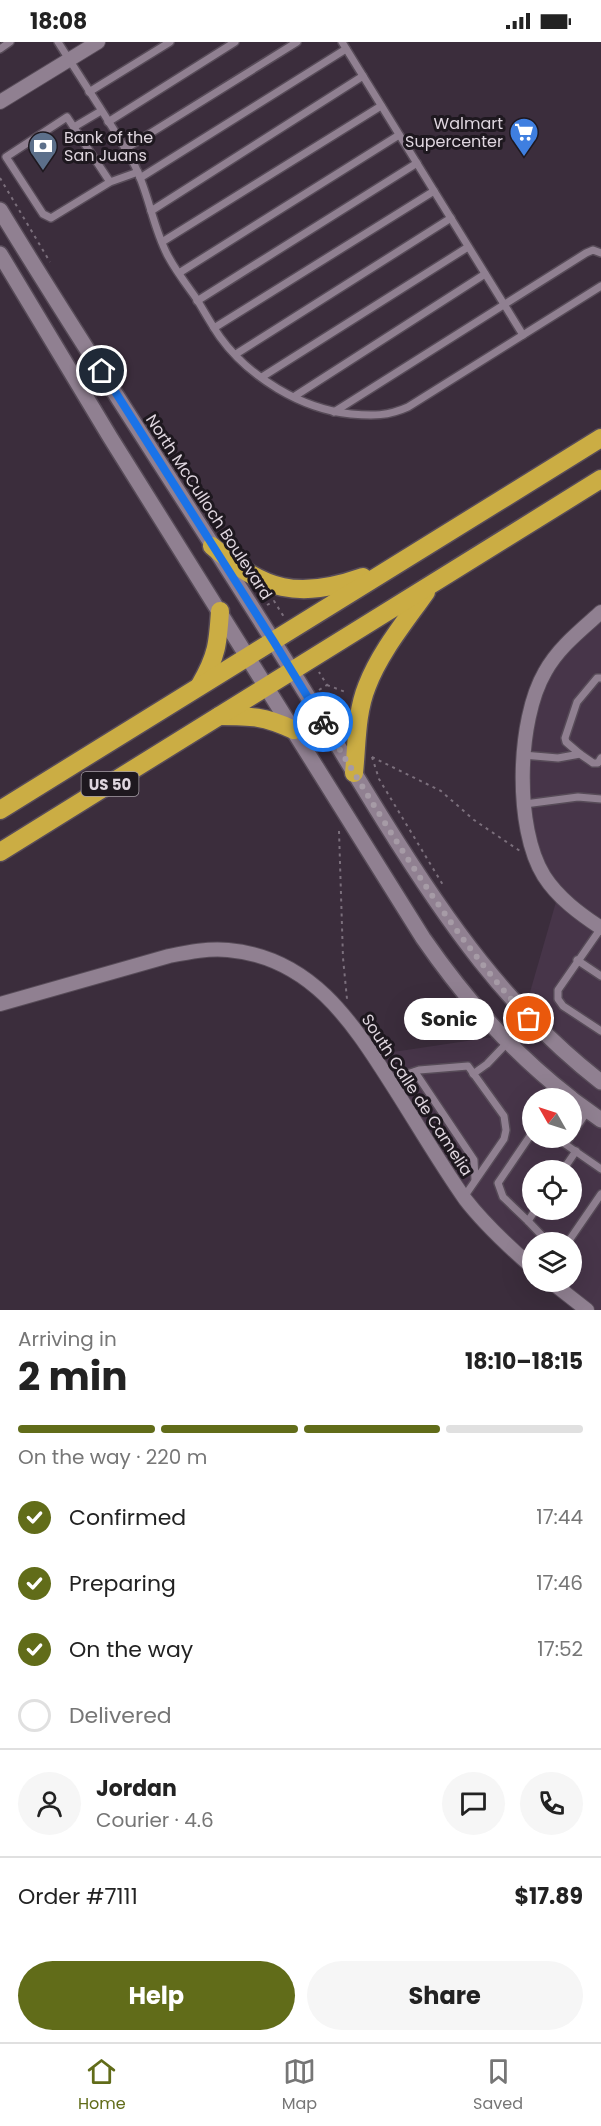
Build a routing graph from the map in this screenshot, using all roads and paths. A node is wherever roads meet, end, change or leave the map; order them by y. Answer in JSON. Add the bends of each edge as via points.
{"nodes":[{"id":1,"x":10,"y":42,"type":"edge"},
{"id":2,"x":58,"y":42,"type":"edge"},
{"id":3,"x":98,"y":42,"type":"edge"},
{"id":4,"x":170,"y":42,"type":"edge"},
{"id":5,"x":235,"y":42,"type":"edge"},
{"id":6,"x":297,"y":42,"type":"edge"},
{"id":7,"x":344,"y":45,"type":"edge"},
{"id":8,"x":0,"y":49,"type":"edge"},
{"id":9,"x":70,"y":61,"type":"junction"},
{"id":10,"x":363,"y":76,"type":"junction"},
{"id":11,"x":89,"y":92,"type":"junction"},
{"id":12,"x":0,"y":102,"type":"edge"},
{"id":13,"x":381,"y":106,"type":"junction"},
{"id":14,"x":101,"y":111,"type":"junction"},
{"id":15,"x":108,"y":122,"type":"junction"},
{"id":16,"x":74,"y":127,"type":"junction"},
{"id":17,"x":399,"y":135,"type":"junction"},
{"id":18,"x":125,"y":149,"type":"junction"},
{"id":19,"x":417,"y":163,"type":"junction"},
{"id":20,"x":139,"y":175,"type":"junction"},
{"id":21,"x":0,"y":178,"type":"edge"},
{"id":22,"x":110,"y":182,"type":"junction"},
{"id":23,"x":434,"y":191,"type":"junction"},
{"id":24,"x":0,"y":210,"type":"edge"},
{"id":25,"x":151,"y":211,"type":"junction"},
{"id":26,"x":451,"y":218,"type":"junction"},
{"id":27,"x":162,"y":242,"type":"junction"},
{"id":28,"x":41,"y":247,"type":"dead end"},
{"id":29,"x":468,"y":247,"type":"junction"},
{"id":30,"x":0,"y":254,"type":"edge"},
{"id":31,"x":601,"y":254,"type":"edge"},
{"id":32,"x":179,"y":273,"type":"junction"},
{"id":33,"x":485,"y":274,"type":"junction"},
{"id":34,"x":601,"y":286,"type":"edge"},
{"id":35,"x":197,"y":301,"type":"junction"},
{"id":36,"x":504,"y":304,"type":"junction"},
{"id":37,"x":214,"y":328,"type":"junction"},
{"id":38,"x":523,"y":335,"type":"junction"},
{"id":39,"x":236,"y":354,"type":"junction"},
{"id":40,"x":262,"y":377,"type":"junction"},
{"id":41,"x":295,"y":396,"type":"junction"},
{"id":42,"x":334,"y":412,"type":"junction"},
{"id":43,"x":601,"y":438,"type":"edge"},
{"id":44,"x":601,"y":479,"type":"edge"},
{"id":45,"x":212,"y":546,"type":"junction"},
{"id":46,"x":393,"y":566,"type":"junction"},
{"id":47,"x":430,"y":585,"type":"junction"},
{"id":48,"x":265,"y":607,"type":"dead end"},
{"id":49,"x":220,"y":610,"type":"junction"},
{"id":50,"x":601,"y":612,"type":"edge"},
{"id":51,"x":285,"y":619,"type":"dead end"},
{"id":52,"x":274,"y":642,"type":"junction"},
{"id":53,"x":249,"y":656,"type":"junction"},
{"id":54,"x":318,"y":670,"type":"dead end"},
{"id":55,"x":291,"y":672,"type":"junction"},
{"id":56,"x":601,"y":678,"type":"edge"},
{"id":57,"x":327,"y":685,"type":"junction"},
{"id":58,"x":200,"y":686,"type":"junction"},
{"id":59,"x":267,"y":687,"type":"junction"},
{"id":60,"x":317,"y":691,"type":"dead end"},
{"id":61,"x":356,"y":697,"type":"dead end"},
{"id":62,"x":219,"y":716,"type":"junction"},
{"id":63,"x":294,"y":730,"type":"junction"},
{"id":64,"x":371,"y":749,"type":"dead end"},
{"id":65,"x":580,"y":754,"type":"junction"},
{"id":66,"x":523,"y":755,"type":"junction"},
{"id":67,"x":372,"y":757,"type":"junction"},
{"id":68,"x":601,"y":758,"type":"edge"},
{"id":69,"x":354,"y":773,"type":"junction"},
{"id":70,"x":601,"y":799,"type":"edge"},
{"id":71,"x":525,"y":804,"type":"junction"},
{"id":72,"x":0,"y":810,"type":"edge"},
{"id":73,"x":339,"y":830,"type":"dead end"},
{"id":74,"x":0,"y":852,"type":"edge"},
{"id":75,"x":536,"y":860,"type":"junction"},
{"id":76,"x":448,"y":894,"type":"dead end"},
{"id":77,"x":601,"y":928,"type":"edge"},
{"id":78,"x":577,"y":960,"type":"junction"},
{"id":79,"x":601,"y":976,"type":"edge"},
{"id":80,"x":347,"y":1000,"type":"dead end"},
{"id":81,"x":0,"y":1004,"type":"edge"},
{"id":82,"x":601,"y":1032,"type":"edge"},
{"id":83,"x":507,"y":1043,"type":"junction"},
{"id":84,"x":415,"y":1072,"type":"junction"},
{"id":85,"x":473,"y":1074,"type":"junction"},
{"id":86,"x":389,"y":1080,"type":"junction"},
{"id":87,"x":601,"y":1082,"type":"edge"},
{"id":88,"x":559,"y":1088,"type":"edge"},
{"id":89,"x":582,"y":1106,"type":"edge"},
{"id":90,"x":588,"y":1110,"type":"junction"},
{"id":91,"x":582,"y":1118,"type":"edge"},
{"id":92,"x":601,"y":1120,"type":"edge"},
{"id":93,"x":522,"y":1148,"type":"edge"},
{"id":94,"x":571,"y":1148,"type":"edge"},
{"id":95,"x":576,"y":1151,"type":"junction"},
{"id":96,"x":570,"y":1160,"type":"edge"},
{"id":97,"x":601,"y":1169,"type":"edge"},
{"id":98,"x":476,"y":1181,"type":"junction"},
{"id":99,"x":601,"y":1194,"type":"edge"},
{"id":100,"x":464,"y":1197,"type":"junction"},
{"id":101,"x":528,"y":1221,"type":"joint"},
{"id":102,"x":538,"y":1232,"type":"edge"},
{"id":103,"x":575,"y":1232,"type":"edge"},
{"id":104,"x":522,"y":1258,"type":"edge"},
{"id":105,"x":564,"y":1292,"type":"edge"},
{"id":106,"x":587,"y":1310,"type":"edge"}],
"edges":[{"from":1,"to":8,"type":"lane"},
{"from":2,"to":9,"type":"lane"},
{"from":3,"to":9,"type":"street"},
{"from":4,"to":11,"type":"lane"},
{"from":5,"to":15,"type":"lane"},
{"from":6,"to":18,"type":"lane"},
{"from":7,"to":10,"type":"lane"},
{"from":7,"to":20,"type":"lane"},
{"from":9,"to":11,"type":"lane"},
{"from":9,"to":12,"type":"street"},
{"from":10,"to":13,"type":"lane"},
{"from":10,"to":25,"type":"lane"},
{"from":11,"to":14,"type":"lane"},
{"from":13,"to":17,"type":"lane"},
{"from":13,"to":27,"type":"lane"},
{"from":14,"to":15,"type":"lane"},
{"from":14,"to":16,"type":"lane"},
{"from":15,"to":18,"type":"lane"},
{"from":16,"to":22,"type":"lane"},
{"from":16,"to":22,"type":"lane","via":[[67,117],[6,157],[43,214],[51,218]]},
{"from":17,"to":19,"type":"lane"},
{"from":17,"to":32,"type":"lane"},
{"from":18,"to":20,"type":"lane"},
{"from":19,"to":23,"type":"lane"},
{"from":19,"to":35,"type":"lane"},
{"from":20,"to":22,"type":"lane"},
{"from":20,"to":25,"type":"lane"},
{"from":21,"to":28,"type":"path"},
{"from":23,"to":26,"type":"lane"},
{"from":23,"to":37,"type":"lane"},
{"from":24,"to":45,"type":"main road","name":"North McCulloch Boulevard"},
{"from":25,"to":27,"type":"lane"},
{"from":26,"to":29,"type":"lane"},
{"from":26,"to":39,"type":"lane"},
{"from":27,"to":32,"type":"lane"},
{"from":29,"to":33,"type":"lane"},
{"from":29,"to":40,"type":"lane"},
{"from":30,"to":49,"type":"main road"},
{"from":31,"to":36,"type":"lane","via":[[586,252]]},
{"from":32,"to":35,"type":"lane"},
{"from":33,"to":36,"type":"lane"},
{"from":33,"to":41,"type":"lane"},
{"from":34,"to":38,"type":"lane"},
{"from":35,"to":37,"type":"lane"},
{"from":36,"to":38,"type":"lane"},
{"from":36,"to":42,"type":"lane"},
{"from":37,"to":39,"type":"lane"},
{"from":38,"to":42,"type":"lane","via":[[393,414]]},
{"from":39,"to":40,"type":"lane"},
{"from":40,"to":41,"type":"lane"},
{"from":41,"to":42,"type":"lane"},
{"from":43,"to":46,"type":"highway","number":"US 50"},
{"from":44,"to":47,"type":"highway","number":"US 50"},
{"from":45,"to":46,"type":"highway","via":[[255,578],[298,590],[342,584]]},
{"from":45,"to":52,"type":"main road","name":"North McCulloch Boulevard"},
{"from":46,"to":52,"type":"highway","number":"US 50"},
{"from":47,"to":55,"type":"highway","number":"US 50"},
{"from":47,"to":69,"type":"highway","via":[[366,686]]},
{"from":48,"to":51,"type":"path","via":[[274,601]]},
{"from":49,"to":53,"type":"main road"},
{"from":49,"to":58,"type":"highway","via":[[217,651]]},
{"from":50,"to":66,"type":"street","via":[[545,672],[531,703]]},
{"from":52,"to":53,"type":"highway","number":"US 50"},
{"from":52,"to":55,"type":"main road","name":"North McCulloch Boulevard"},
{"from":53,"to":58,"type":"highway","number":"US 50"},
{"from":53,"to":59,"type":"main road"},
{"from":54,"to":57,"type":"path"},
{"from":55,"to":59,"type":"highway","number":"US 50"},
{"from":55,"to":69,"type":"main road","name":"North McCulloch Boulevard"},
{"from":56,"to":65,"type":"lane","via":[[577,702],[565,738]]},
{"from":57,"to":60,"type":"path"},
{"from":57,"to":61,"type":"path"},
{"from":58,"to":72,"type":"highway","number":"US 50"},
{"from":59,"to":62,"type":"highway","number":"US 50"},
{"from":59,"to":63,"type":"main road"},
{"from":62,"to":63,"type":"highway","via":[[257,717]]},
{"from":62,"to":74,"type":"highway","number":"US 50"},
{"from":63,"to":83,"type":"main road","via":[[423,938],[457,986]]},
{"from":64,"to":67,"type":"path"},
{"from":65,"to":66,"type":"lane","via":[[558,758]]},
{"from":65,"to":68,"type":"lane","via":[[593,763]]},
{"from":66,"to":71,"type":"street"},
{"from":67,"to":75,"type":"path","via":[[441,791],[490,831]]},
{"from":67,"to":76,"type":"path","via":[[379,778]]},
{"from":69,"to":87,"type":"main road","name":"North McCulloch Boulevard","via":[[410,863],[490,976],[543,1033]]},
{"from":70,"to":71,"type":"lane","via":[[578,797]]},
{"from":71,"to":75,"type":"street"},
{"from":73,"to":80,"type":"path"},
{"from":75,"to":77,"type":"street","via":[[558,895]]},
{"from":77,"to":78,"type":"lane"},
{"from":78,"to":79,"type":"lane"},
{"from":78,"to":82,"type":"lane","via":[[558,990],[558,999]]},
{"from":81,"to":86,"type":"street","name":"South Calle de Camelia","via":[[169,956],[227,950],[262,957],[297,972],[351,1023]]},
{"from":83,"to":85,"type":"lane"},
{"from":83,"to":88,"type":"main road"},
{"from":84,"to":85,"type":"lane","via":[[468,1066]]},
{"from":84,"to":86,"type":"lane"},
{"from":84,"to":98,"type":"lane","via":[[474,1160]]},
{"from":85,"to":98,"type":"lane","via":[[504,1116],[506,1130],[504,1140]]},
{"from":86,"to":100,"type":"street","name":"South Calle de Camelia"},
{"from":89,"to":90,"type":"main road"},
{"from":90,"to":91,"type":"lane"},
{"from":90,"to":92,"type":"main road"},
{"from":93,"to":101,"type":"lane","via":[[498,1183],[503,1197]]},
{"from":94,"to":95,"type":"lane"},
{"from":95,"to":96,"type":"lane"},
{"from":95,"to":97,"type":"lane"},
{"from":98,"to":100,"type":"lane"},
{"from":99,"to":103,"type":"lane"},
{"from":100,"to":104,"type":"street","name":"South Calle de Camelia","via":[[494,1233]]},
{"from":101,"to":102,"type":"lane"},
{"from":105,"to":106,"type":"street"}]}
